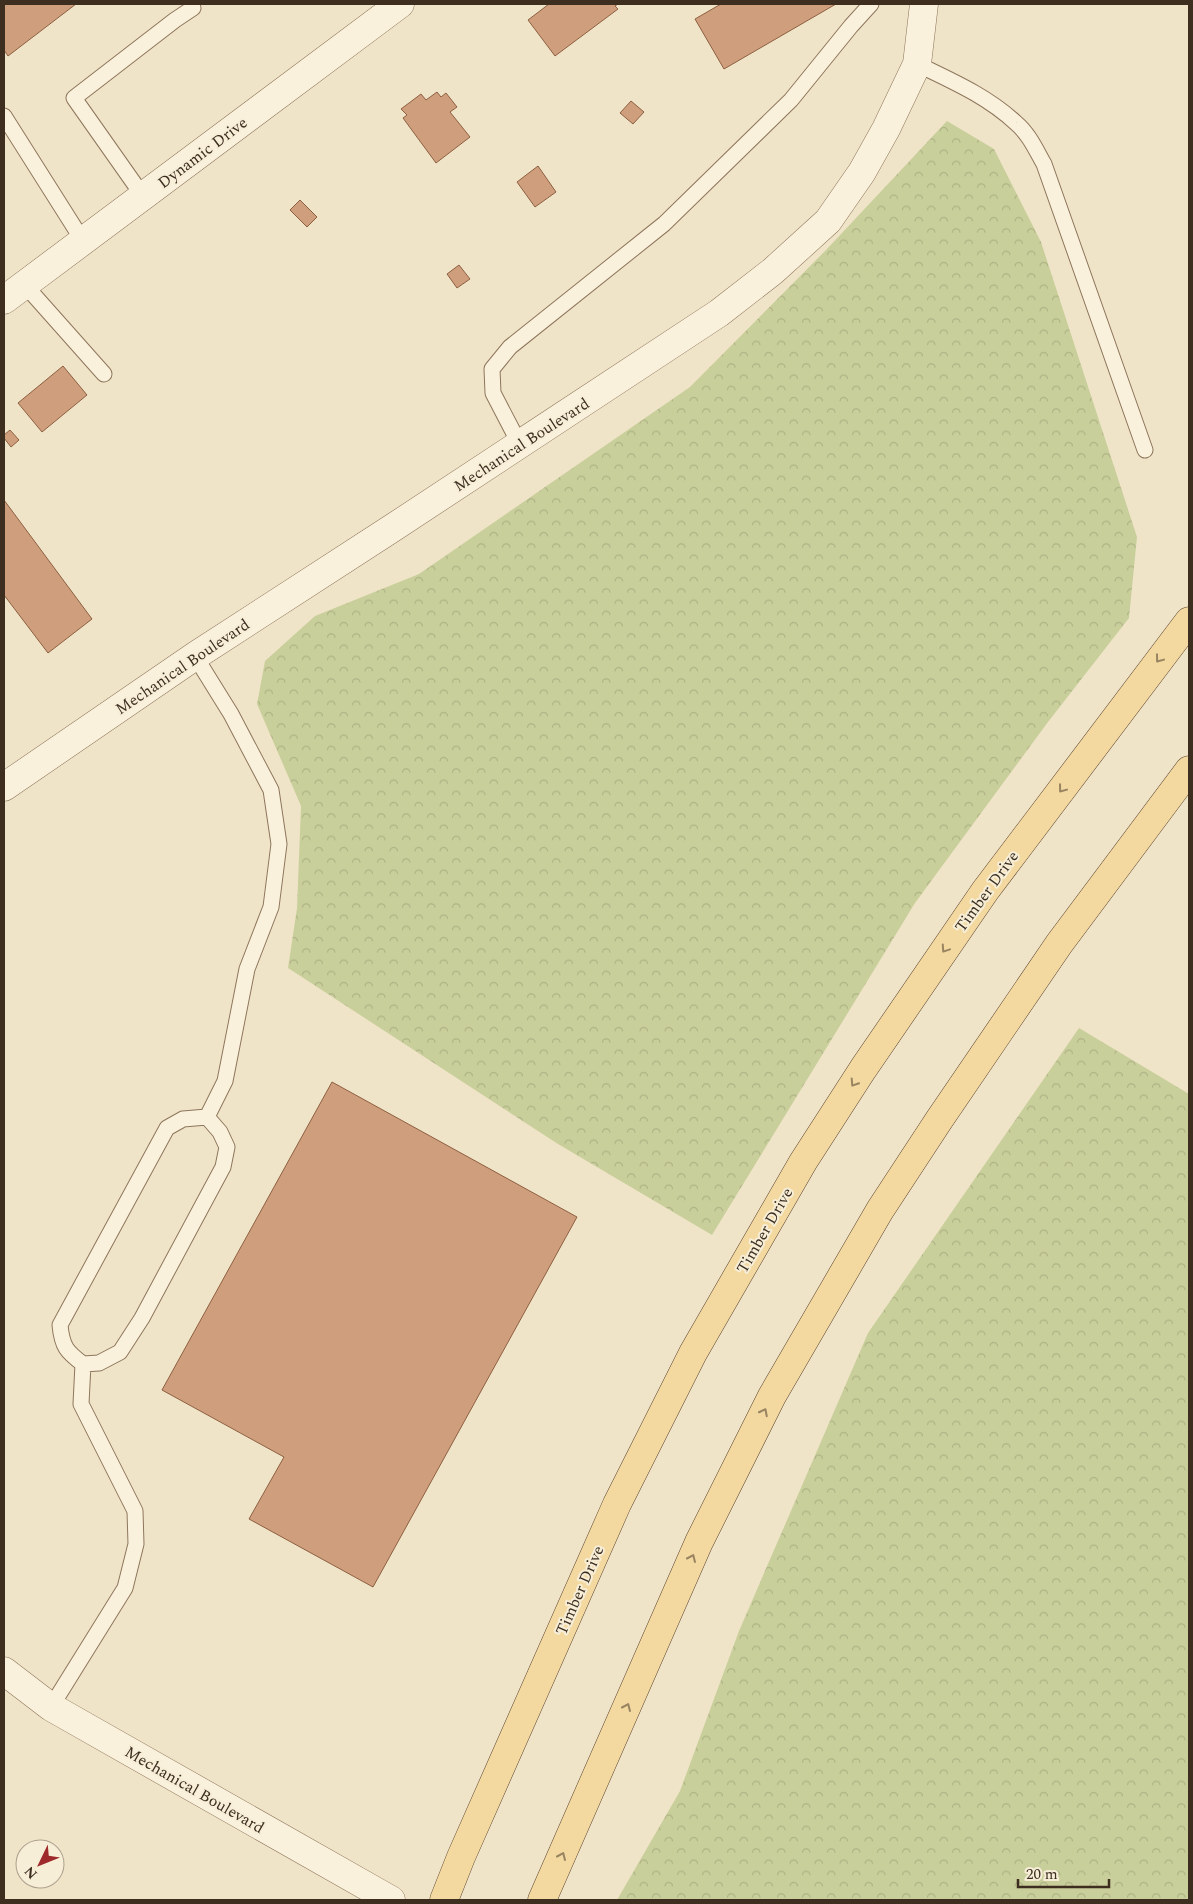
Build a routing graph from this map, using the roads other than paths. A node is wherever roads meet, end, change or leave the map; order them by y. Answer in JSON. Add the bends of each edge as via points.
{"nodes":[{"id":1,"x":400,"y":4,"type":"edge"},
{"id":2,"x":871,"y":4,"type":"edge"},
{"id":3,"x":924,"y":4,"type":"edge"},
{"id":4,"x":193,"y":8,"type":"dead end"},
{"id":5,"x":917,"y":64,"type":"junction"},
{"id":6,"x":4,"y":116,"type":"edge"},
{"id":7,"x":143,"y":196,"type":"junction"},
{"id":8,"x":83,"y":241,"type":"junction"},
{"id":9,"x":14,"y":292,"type":"edge"},
{"id":10,"x":104,"y":374,"type":"dead end"},
{"id":11,"x":520,"y":445,"type":"junction"},
{"id":12,"x":1145,"y":450,"type":"dead end"},
{"id":13,"x":1189,"y":621,"type":"edge"},
{"id":14,"x":195,"y":656,"type":"junction"},
{"id":15,"x":1189,"y":770,"type":"edge"},
{"id":16,"x":4,"y":788,"type":"edge"},
{"id":17,"x":207,"y":1117,"type":"junction"},
{"id":18,"x":84,"y":1364,"type":"junction"},
{"id":19,"x":4,"y":1671,"type":"edge"},
{"id":20,"x":50,"y":1707,"type":"junction"},
{"id":21,"x":391,"y":1900,"type":"edge"},
{"id":22,"x":444,"y":1900,"type":"edge"},
{"id":23,"x":542,"y":1900,"type":"edge"}],
"edges":[{"from":1,"to":7,"type":"street","name":"Dynamic Drive"},
{"from":2,"to":11,"type":"lane","via":[[791,100],[664,224],[510,347],[492,369],[493,393]]},
{"from":3,"to":5,"type":"street","name":"Mechanical Boulevard"},
{"from":4,"to":7,"type":"lane","via":[[74,98]]},
{"from":5,"to":11,"type":"street","name":"Mechanical Boulevard","via":[[862,172],[828,221],[773,271],[719,313]]},
{"from":5,"to":12,"type":"lane","via":[[981,95],[1018,124],[1032,142],[1044,164]]},
{"from":6,"to":8,"type":"lane"},
{"from":7,"to":8,"type":"street","name":"Dynamic Drive"},
{"from":8,"to":9,"type":"street","name":"Dynamic Drive"},
{"from":9,"to":10,"type":"lane"},
{"from":11,"to":14,"type":"street","name":"Mechanical Boulevard"},
{"from":13,"to":22,"type":"main road","name":"Timber Drive","one_way":true,"via":[[985,891],[803,1162],[692,1353],[617,1504]]},
{"from":14,"to":16,"type":"street","name":"Mechanical Boulevard"},
{"from":14,"to":17,"type":"lane","via":[[231,714],[271,790],[279,844],[272,907],[247,969],[225,1081]]},
{"from":23,"to":15,"type":"main road","one_way":true,"via":[[699,1542],[772,1396],[880,1210],[939,1120],[1059,944]]},
{"from":17,"to":18,"type":"lane","via":[[227,1147],[223,1167],[142,1318],[120,1352],[98,1363]]},
{"from":17,"to":18,"type":"lane","via":[[183,1119],[167,1128],[60,1325],[61,1340],[69,1353]]},
{"from":18,"to":20,"type":"lane","via":[[81,1404],[135,1511],[136,1544],[125,1588]]},
{"from":19,"to":20,"type":"street","name":"Mechanical Boulevard"},
{"from":20,"to":21,"type":"street","name":"Mechanical Boulevard"}]}
